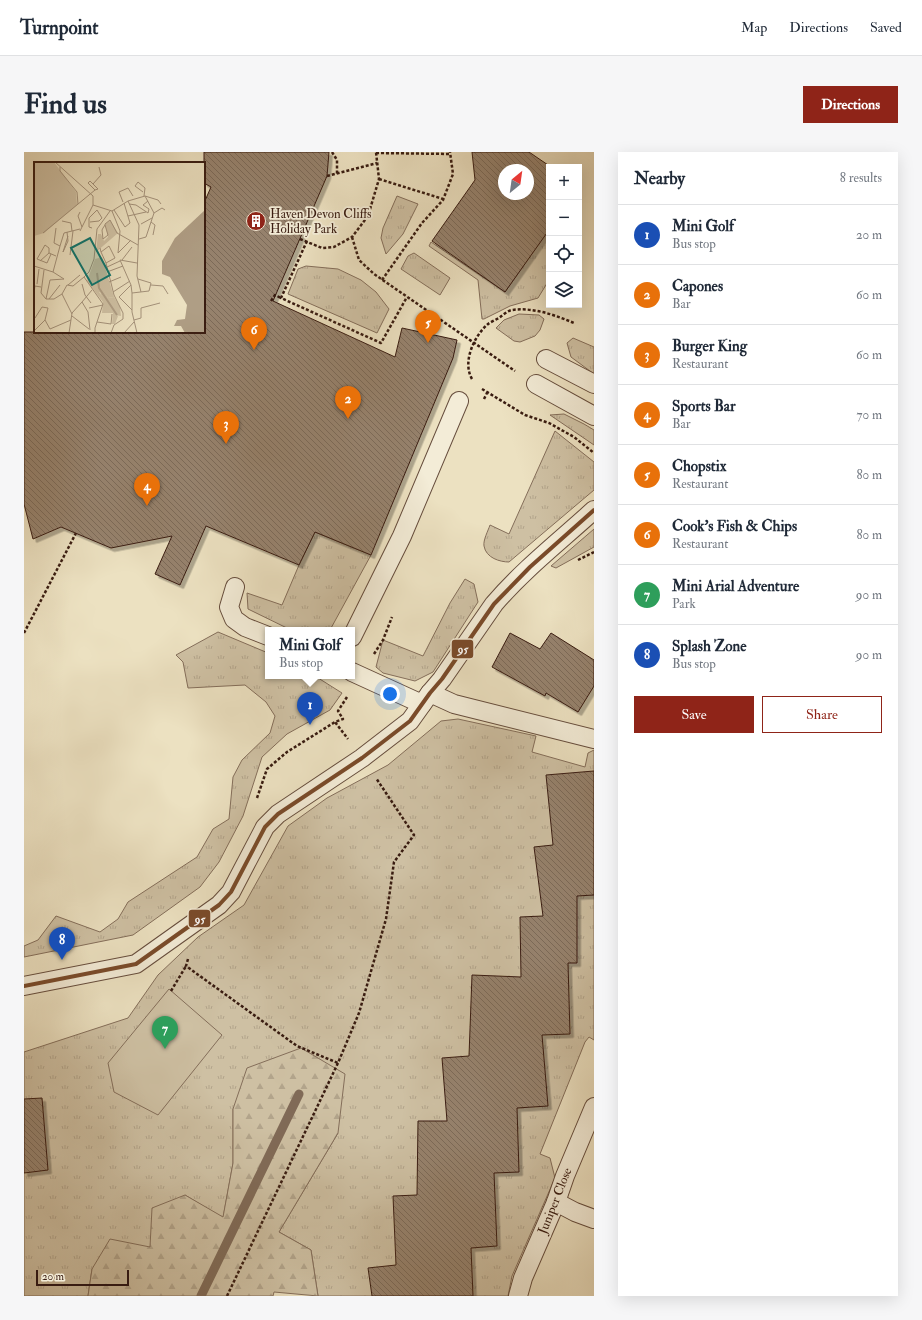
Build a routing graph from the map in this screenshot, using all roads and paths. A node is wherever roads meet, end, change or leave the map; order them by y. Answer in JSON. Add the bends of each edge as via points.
{"nodes":[{"id":1,"x":332,"y":152,"type":"edge"},
{"id":2,"x":376,"y":153,"type":"edge"},
{"id":3,"x":451,"y":153,"type":"edge"},
{"id":4,"x":377,"y":163,"type":"junction"},
{"id":5,"x":337,"y":174,"type":"junction"},
{"id":6,"x":327,"y":176,"type":"dead end"},
{"id":7,"x":379,"y":179,"type":"junction"},
{"id":8,"x":443,"y":200,"type":"junction"},
{"id":9,"x":352,"y":237,"type":"junction"},
{"id":10,"x":300,"y":239,"type":"dead end"},
{"id":11,"x":307,"y":241,"type":"junction"},
{"id":12,"x":382,"y":280,"type":"junction"},
{"id":13,"x":407,"y":297,"type":"junction"},
{"id":14,"x":281,"y":298,"type":"junction"},
{"id":15,"x":271,"y":301,"type":"dead end"},
{"id":16,"x":546,"y":359,"type":"dead end"},
{"id":17,"x":536,"y":384,"type":"joint"},
{"id":18,"x":594,"y":384,"type":"edge"},
{"id":19,"x":459,"y":401,"type":"dead end"},
{"id":20,"x":594,"y":416,"type":"edge"},
{"id":21,"x":594,"y":510,"type":"edge"},
{"id":22,"x":76,"y":533,"type":"dead end"},
{"id":23,"x":235,"y":587,"type":"dead end"},
{"id":24,"x":355,"y":631,"type":"edge"},
{"id":25,"x":24,"y":633,"type":"edge"},
{"id":26,"x":265,"y":635,"type":"edge"},
{"id":27,"x":355,"y":673,"type":"edge"},
{"id":28,"x":426,"y":699,"type":"junction"},
{"id":29,"x":335,"y":722,"type":"dead end"},
{"id":30,"x":594,"y":739,"type":"edge"},
{"id":31,"x":362,"y":758,"type":"junction"},
{"id":32,"x":256,"y":801,"type":"dead end"},
{"id":33,"x":24,"y":986,"type":"edge"},
{"id":34,"x":171,"y":991,"type":"dead end"},
{"id":35,"x":338,"y":1063,"type":"junction"},
{"id":36,"x":594,"y":1107,"type":"edge"},
{"id":37,"x":556,"y":1202,"type":"junction"},
{"id":38,"x":594,"y":1218,"type":"edge"},
{"id":39,"x":227,"y":1296,"type":"edge"},
{"id":40,"x":518,"y":1296,"type":"edge"}],
"edges":[{"from":1,"to":5,"type":"path","via":[[337,160]]},
{"from":2,"to":3,"type":"path"},
{"from":2,"to":4,"type":"path"},
{"from":3,"to":8,"type":"path","via":[[453,174]]},
{"from":4,"to":5,"type":"path"},
{"from":4,"to":7,"type":"path"},
{"from":5,"to":6,"type":"path"},
{"from":7,"to":8,"type":"path"},
{"from":7,"to":9,"type":"path","via":[[368,216]]},
{"from":8,"to":12,"type":"path","via":[[422,223]]},
{"from":9,"to":11,"type":"path","via":[[334,246],[322,248]]},
{"from":9,"to":12,"type":"path","via":[[359,260]]},
{"from":10,"to":11,"type":"path"},
{"from":11,"to":14,"type":"path"},
{"from":12,"to":13,"type":"path"},
{"from":13,"to":14,"type":"path","via":[[381,343]]},
{"from":13,"to":17,"type":"path"},
{"from":14,"to":15,"type":"path","via":[[275,295]]},
{"from":16,"to":18,"type":"lane"},
{"from":17,"to":20,"type":"lane"},
{"from":19,"to":24,"type":"lane","via":[[402,536]]},
{"from":21,"to":28,"type":"lane","via":[[502,594]]},
{"from":22,"to":25,"type":"path"},
{"from":23,"to":26,"type":"lane","via":[[228,607],[234,619],[245,627]]},
{"from":27,"to":28,"type":"lane"},
{"from":28,"to":30,"type":"lane"},
{"from":28,"to":31,"type":"lane","via":[[410,721]]},
{"from":29,"to":32,"type":"path","via":[[287,752],[267,769]]},
{"from":31,"to":33,"type":"lane","via":[[278,814],[265,827],[230,892],[219,905],[136,964]]},
{"from":31,"to":35,"type":"path","via":[[414,835],[394,862],[386,919],[359,1012]]},
{"from":34,"to":35,"type":"path","via":[[187,967],[297,1046]]},
{"from":35,"to":39,"type":"path"},
{"from":36,"to":37,"type":"lane","name":"Juniper Close"},
{"from":37,"to":38,"type":"lane"},
{"from":37,"to":40,"type":"lane","name":"Juniper Close","via":[[523,1278]]}]}
